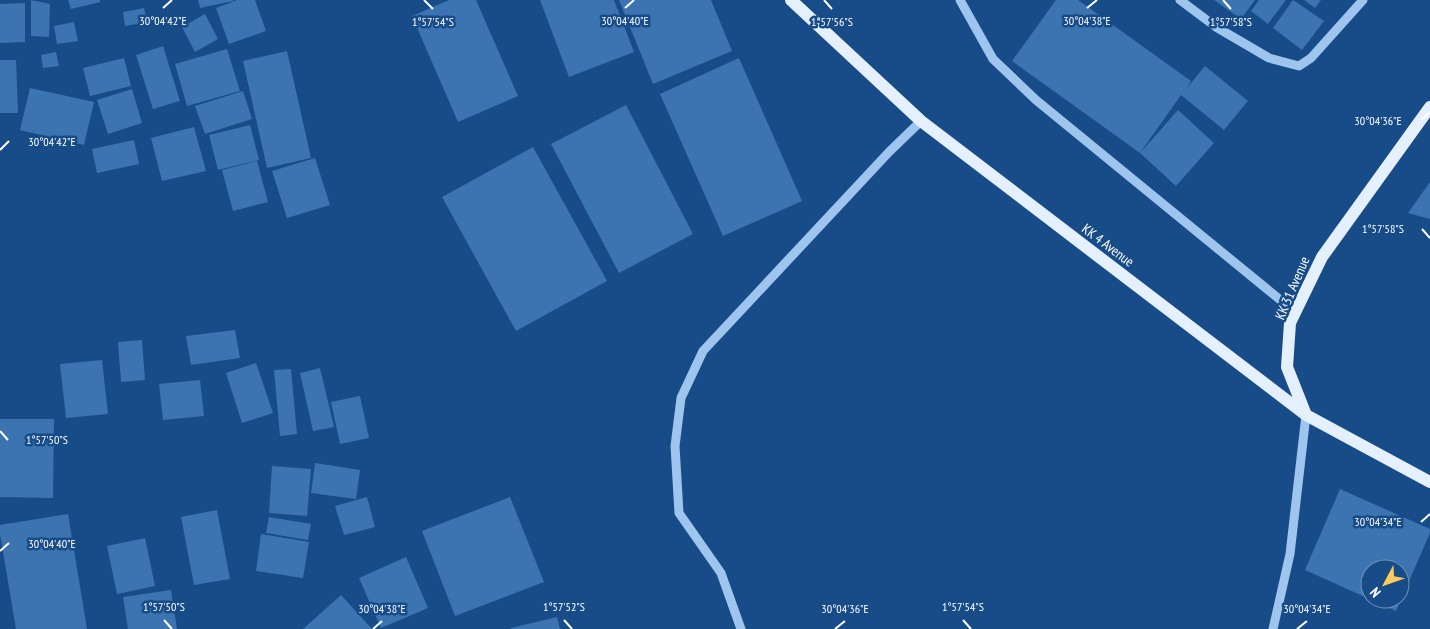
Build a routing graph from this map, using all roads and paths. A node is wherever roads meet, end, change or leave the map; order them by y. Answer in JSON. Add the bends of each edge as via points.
{"nodes":[{"id":1,"x":791,"y":0,"type":"edge"},
{"id":2,"x":960,"y":0,"type":"edge"},
{"id":3,"x":1180,"y":0,"type":"edge"},
{"id":4,"x":1363,"y":0,"type":"edge"},
{"id":5,"x":1430,"y":107,"type":"edge"},
{"id":6,"x":921,"y":121,"type":"junction"},
{"id":7,"x":1295,"y":312,"type":"junction"},
{"id":8,"x":1306,"y":416,"type":"junction"},
{"id":9,"x":1430,"y":482,"type":"edge"},
{"id":10,"x":741,"y":629,"type":"edge"},
{"id":11,"x":1273,"y":629,"type":"edge"}],
"edges":[{"from":1,"to":6,"type":"main road","name":"KK 4 Avenue"},
{"from":2,"to":7,"type":"street","via":[[993,58],[1036,100]]},
{"from":3,"to":4,"type":"street","via":[[1216,27],[1269,58],[1299,66],[1311,58]]},
{"from":5,"to":7,"type":"main road","name":"KK 31 Avenue","via":[[1322,256]]},
{"from":6,"to":8,"type":"main road","name":"KK 4 Avenue"},
{"from":6,"to":10,"type":"street","via":[[702,351],[681,398],[675,446],[679,513],[720,573]]},
{"from":7,"to":8,"type":"main road","name":"KK 31 Avenue","via":[[1290,323],[1287,367]]},
{"from":8,"to":9,"type":"main road","name":"KK 4 Avenue"},
{"from":8,"to":11,"type":"street","name":"KK 31 Avenue","via":[[1290,554]]}]}
